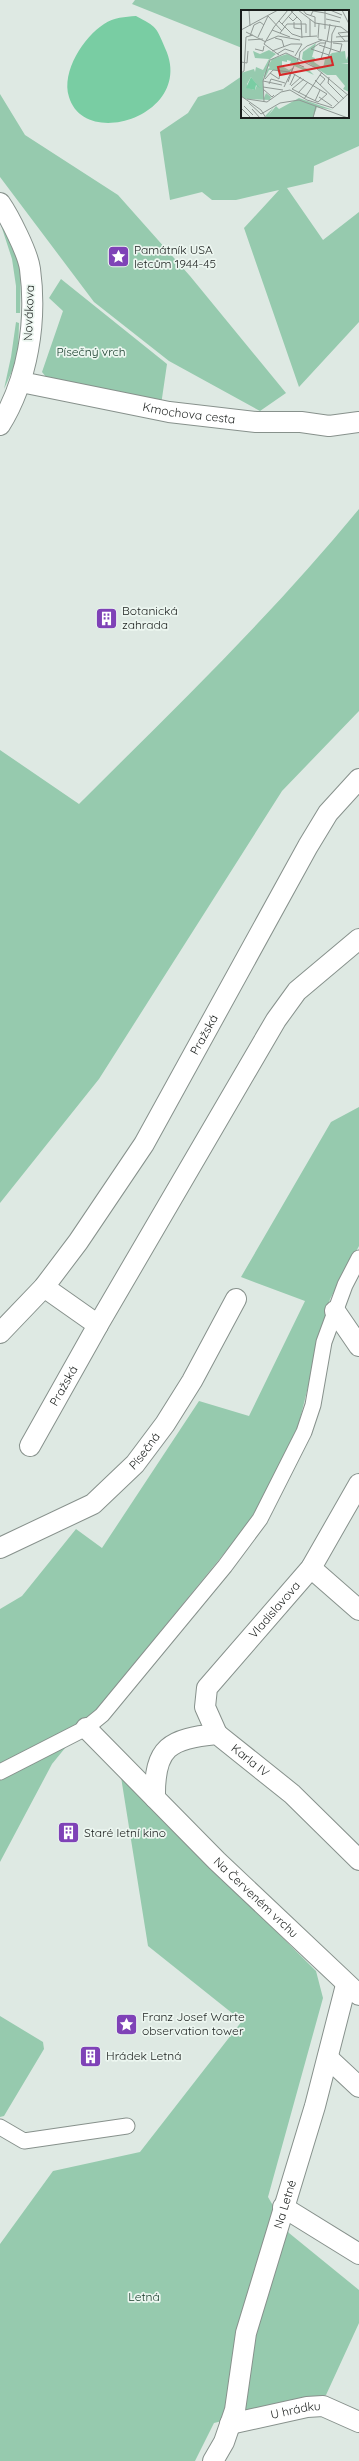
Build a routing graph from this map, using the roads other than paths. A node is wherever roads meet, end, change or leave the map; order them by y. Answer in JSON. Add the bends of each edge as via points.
{"nodes":[{"id":1,"x":0,"y":203,"type":"edge"},
{"id":2,"x":21,"y":382,"type":"junction"},
{"id":3,"x":359,"y":422,"type":"edge"},
{"id":4,"x":0,"y":424,"type":"edge"},
{"id":5,"x":359,"y":779,"type":"edge"},
{"id":6,"x":359,"y":939,"type":"edge"},
{"id":7,"x":359,"y":1258,"type":"edge"},
{"id":8,"x":44,"y":1287,"type":"junction"},
{"id":9,"x":236,"y":1299,"type":"dead end"},
{"id":10,"x":335,"y":1311,"type":"junction"},
{"id":11,"x":98,"y":1325,"type":"junction"},
{"id":12,"x":0,"y":1333,"type":"edge"},
{"id":13,"x":359,"y":1346,"type":"edge"},
{"id":14,"x":30,"y":1446,"type":"dead end"},
{"id":15,"x":359,"y":1484,"type":"edge"},
{"id":16,"x":0,"y":1548,"type":"edge"},
{"id":17,"x":311,"y":1568,"type":"junction"},
{"id":18,"x":359,"y":1610,"type":"edge"},
{"id":19,"x":86,"y":1728,"type":"junction"},
{"id":20,"x":218,"y":1734,"type":"junction"},
{"id":21,"x":0,"y":1772,"type":"edge"},
{"id":22,"x":156,"y":1798,"type":"junction"},
{"id":23,"x":359,"y":1860,"type":"edge"},
{"id":24,"x":353,"y":1990,"type":"edge"},
{"id":25,"x":328,"y":2058,"type":"junction"},
{"id":26,"x":359,"y":2087,"type":"edge"},
{"id":27,"x":127,"y":2126,"type":"dead end"},
{"id":28,"x":0,"y":2127,"type":"edge"},
{"id":29,"x":283,"y":2207,"type":"junction"},
{"id":30,"x":359,"y":2254,"type":"edge"},
{"id":31,"x":359,"y":2422,"type":"edge"},
{"id":32,"x":230,"y":2424,"type":"junction"},
{"id":33,"x":213,"y":2461,"type":"edge"}],
"edges":[{"from":1,"to":2,"type":"street","name":"Novákova","via":[[8,214],[30,267],[29,338]]},
{"from":2,"to":3,"type":"street","name":"Kmochova cesta","via":[[169,412],[256,422],[301,422],[328,426]]},
{"from":2,"to":4,"type":"street","name":"Novákova"},
{"from":5,"to":8,"type":"street","name":"Pražská","via":[[328,813],[308,846],[144,1144],[78,1242]]},
{"from":6,"to":11,"type":"street","name":"Pražská","via":[[297,991],[276,1020]]},
{"from":7,"to":10,"type":"street"},
{"from":8,"to":11,"type":"street"},
{"from":8,"to":12,"type":"street","name":"Pražská"},
{"from":9,"to":16,"type":"street","name":"Písečná","via":[[192,1381],[165,1424],[135,1464],[93,1504]]},
{"from":10,"to":13,"type":"street"},
{"from":10,"to":19,"type":"street","via":[[324,1342],[313,1405],[304,1432],[260,1519],[126,1687],[102,1715]]},
{"from":11,"to":14,"type":"street","name":"Pražská"},
{"from":15,"to":17,"type":"street","name":"Vladislavova"},
{"from":17,"to":18,"type":"street"},
{"from":17,"to":20,"type":"street","name":"Vladislavova","via":[[207,1688],[205,1707]]},
{"from":19,"to":21,"type":"street"},
{"from":19,"to":22,"type":"street","name":"Na Červeném vrchu"},
{"from":20,"to":22,"type":"street","via":[[176,1741],[159,1759],[155,1778]]},
{"from":20,"to":23,"type":"street","name":"Karla IV","via":[[292,1794]]},
{"from":22,"to":24,"type":"street","name":"Na Červeném vrchu","via":[[217,1861]]},
{"from":24,"to":25,"type":"street","name":"Na Letné"},
{"from":25,"to":26,"type":"street"},
{"from":25,"to":29,"type":"street","name":"Na Letné"},
{"from":27,"to":28,"type":"street","via":[[24,2141]]},
{"from":29,"to":30,"type":"street"},
{"from":29,"to":32,"type":"street","name":"Na Letné","via":[[246,2333],[235,2410]]},
{"from":31,"to":32,"type":"street","name":"U hrádku","via":[[335,2410],[315,2406]]},
{"from":32,"to":33,"type":"street","name":"Na Letné","via":[[224,2442]]}]}
